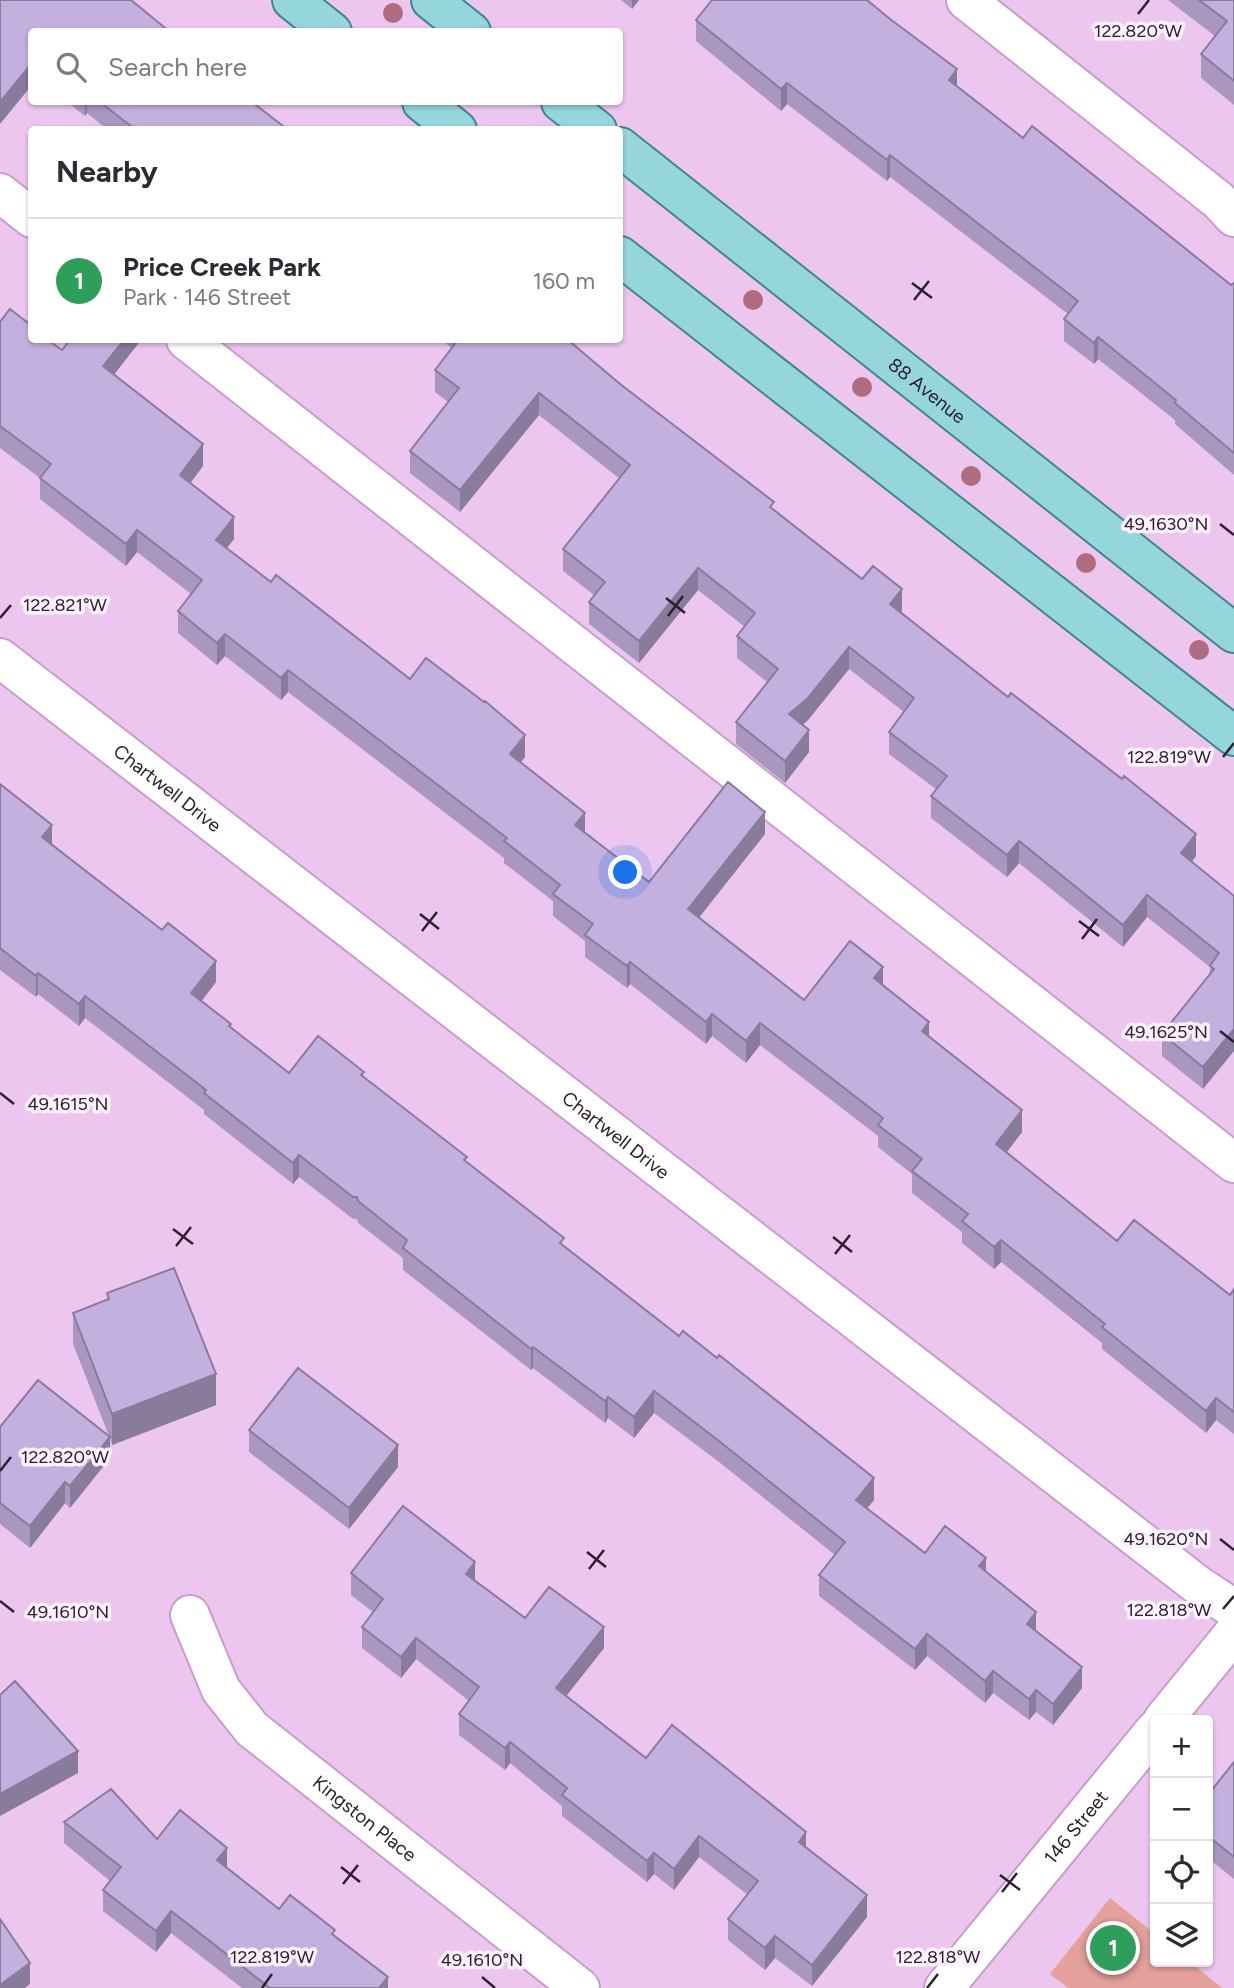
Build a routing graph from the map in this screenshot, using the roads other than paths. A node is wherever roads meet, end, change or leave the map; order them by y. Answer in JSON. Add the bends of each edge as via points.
{"nodes":[{"id":1,"x":292,"y":0,"type":"edge"},
{"id":2,"x":431,"y":0,"type":"edge"},
{"id":3,"x":966,"y":0,"type":"edge"},
{"id":4,"x":327,"y":28,"type":"edge"},
{"id":5,"x":466,"y":28,"type":"edge"},
{"id":6,"x":426,"y":105,"type":"edge"},
{"id":7,"x":565,"y":105,"type":"edge"},
{"id":8,"x":452,"y":126,"type":"edge"},
{"id":9,"x":592,"y":126,"type":"edge"},
{"id":10,"x":623,"y":149,"type":"edge"},
{"id":11,"x":0,"y":193,"type":"edge"},
{"id":12,"x":28,"y":215,"type":"edge"},
{"id":13,"x":1234,"y":217,"type":"edge"},
{"id":14,"x":623,"y":258,"type":"edge"},
{"id":15,"x":190,"y":343,"type":"edge"},
{"id":16,"x":1234,"y":633,"type":"edge"},
{"id":17,"x":0,"y":658,"type":"edge"},
{"id":18,"x":1234,"y":736,"type":"edge"},
{"id":19,"x":1234,"y":1163,"type":"edge"},
{"id":20,"x":1234,"y":1609,"type":"edge"},
{"id":21,"x":190,"y":1615,"type":"dead end"},
{"id":22,"x":1234,"y":1633,"type":"edge"},
{"id":23,"x":1167,"y":1715,"type":"edge"},
{"id":24,"x":1150,"y":1736,"type":"edge"},
{"id":25,"x":580,"y":1988,"type":"edge"},
{"id":26,"x":944,"y":1988,"type":"edge"}],
"edges":[{"from":1,"to":4,"type":"main road"},
{"from":2,"to":5,"type":"main road"},
{"from":3,"to":13,"type":"street"},
{"from":6,"to":8,"type":"main road"},
{"from":7,"to":9,"type":"main road"},
{"from":10,"to":16,"type":"main road","name":"88 Avenue"},
{"from":11,"to":12,"type":"street"},
{"from":14,"to":18,"type":"main road"},
{"from":15,"to":19,"type":"street"},
{"from":17,"to":20,"type":"street","name":"Chartwell Drive"},
{"from":21,"to":25,"type":"street","name":"Kingston Place","via":[[221,1690],[252,1729]]},
{"from":22,"to":23,"type":"street"},
{"from":24,"to":26,"type":"street","name":"146 Street"}]}
